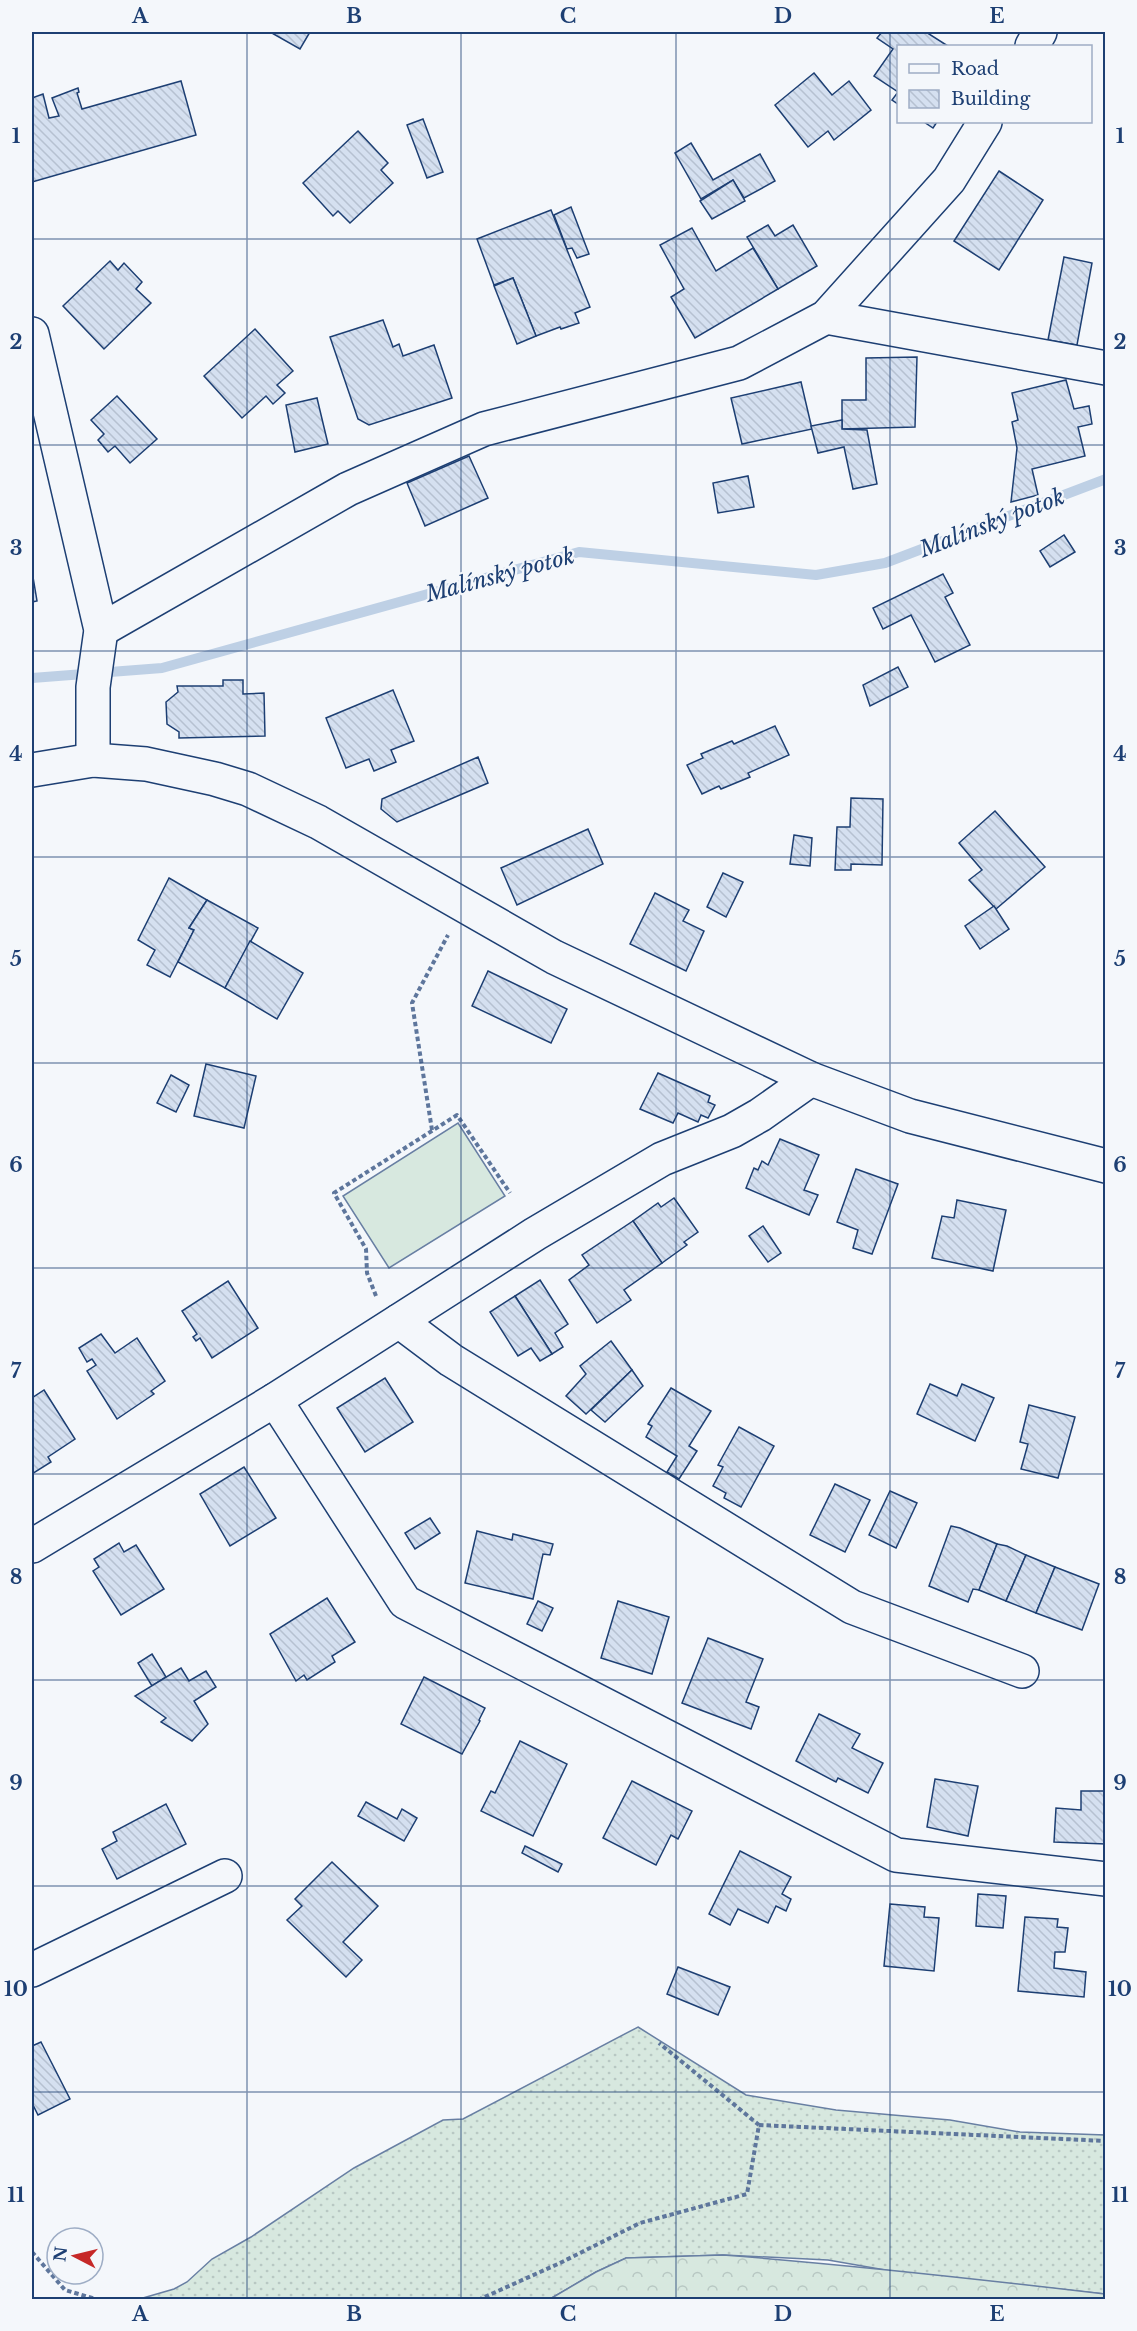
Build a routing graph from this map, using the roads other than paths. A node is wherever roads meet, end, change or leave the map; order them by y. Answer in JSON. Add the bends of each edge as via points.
{"nodes":[{"id":1,"x":984,"y":123,"type":"edge"},
{"id":2,"x":826,"y":317,"type":"junction"},
{"id":3,"x":32,"y":334,"type":"edge"},
{"id":4,"x":1106,"y":368,"type":"edge"},
{"id":5,"x":97,"y":658,"type":"junction"},
{"id":6,"x":93,"y":760,"type":"junction"},
{"id":7,"x":32,"y":770,"type":"edge"},
{"id":8,"x":811,"y":1079,"type":"junction"},
{"id":9,"x":1106,"y":1166,"type":"edge"},
{"id":10,"x":397,"y":1322,"type":"junction"},
{"id":11,"x":275,"y":1401,"type":"junction"},
{"id":12,"x":32,"y":1546,"type":"edge"},
{"id":13,"x":1022,"y":1671,"type":"dead end"},
{"id":14,"x":225,"y":1876,"type":"dead end"},
{"id":15,"x":1106,"y":1879,"type":"edge"},
{"id":16,"x":32,"y":1970,"type":"edge"}],
"edges":[{"from":1,"to":2,"type":"street","via":[[949,180]]},
{"from":2,"to":4,"type":"street"},
{"from":2,"to":5,"type":"street","via":[[739,363],[484,429],[348,489]]},
{"from":3,"to":5,"type":"street"},
{"from":5,"to":6,"type":"street"},
{"from":6,"to":7,"type":"street"},
{"from":6,"to":8,"type":"street","via":[[146,764],[249,789],[318,822],[554,957]]},
{"from":8,"to":9,"type":"street","via":[[910,1116]]},
{"from":8,"to":10,"type":"street","via":[[732,1131],[662,1159]]},
{"from":10,"to":11,"type":"street"},
{"from":10,"to":13,"type":"street","via":[[451,1360],[852,1607]]},
{"from":11,"to":12,"type":"street"},
{"from":11,"to":15,"type":"street","via":[[405,1602],[896,1856]]},
{"from":14,"to":16,"type":"street"}]}
